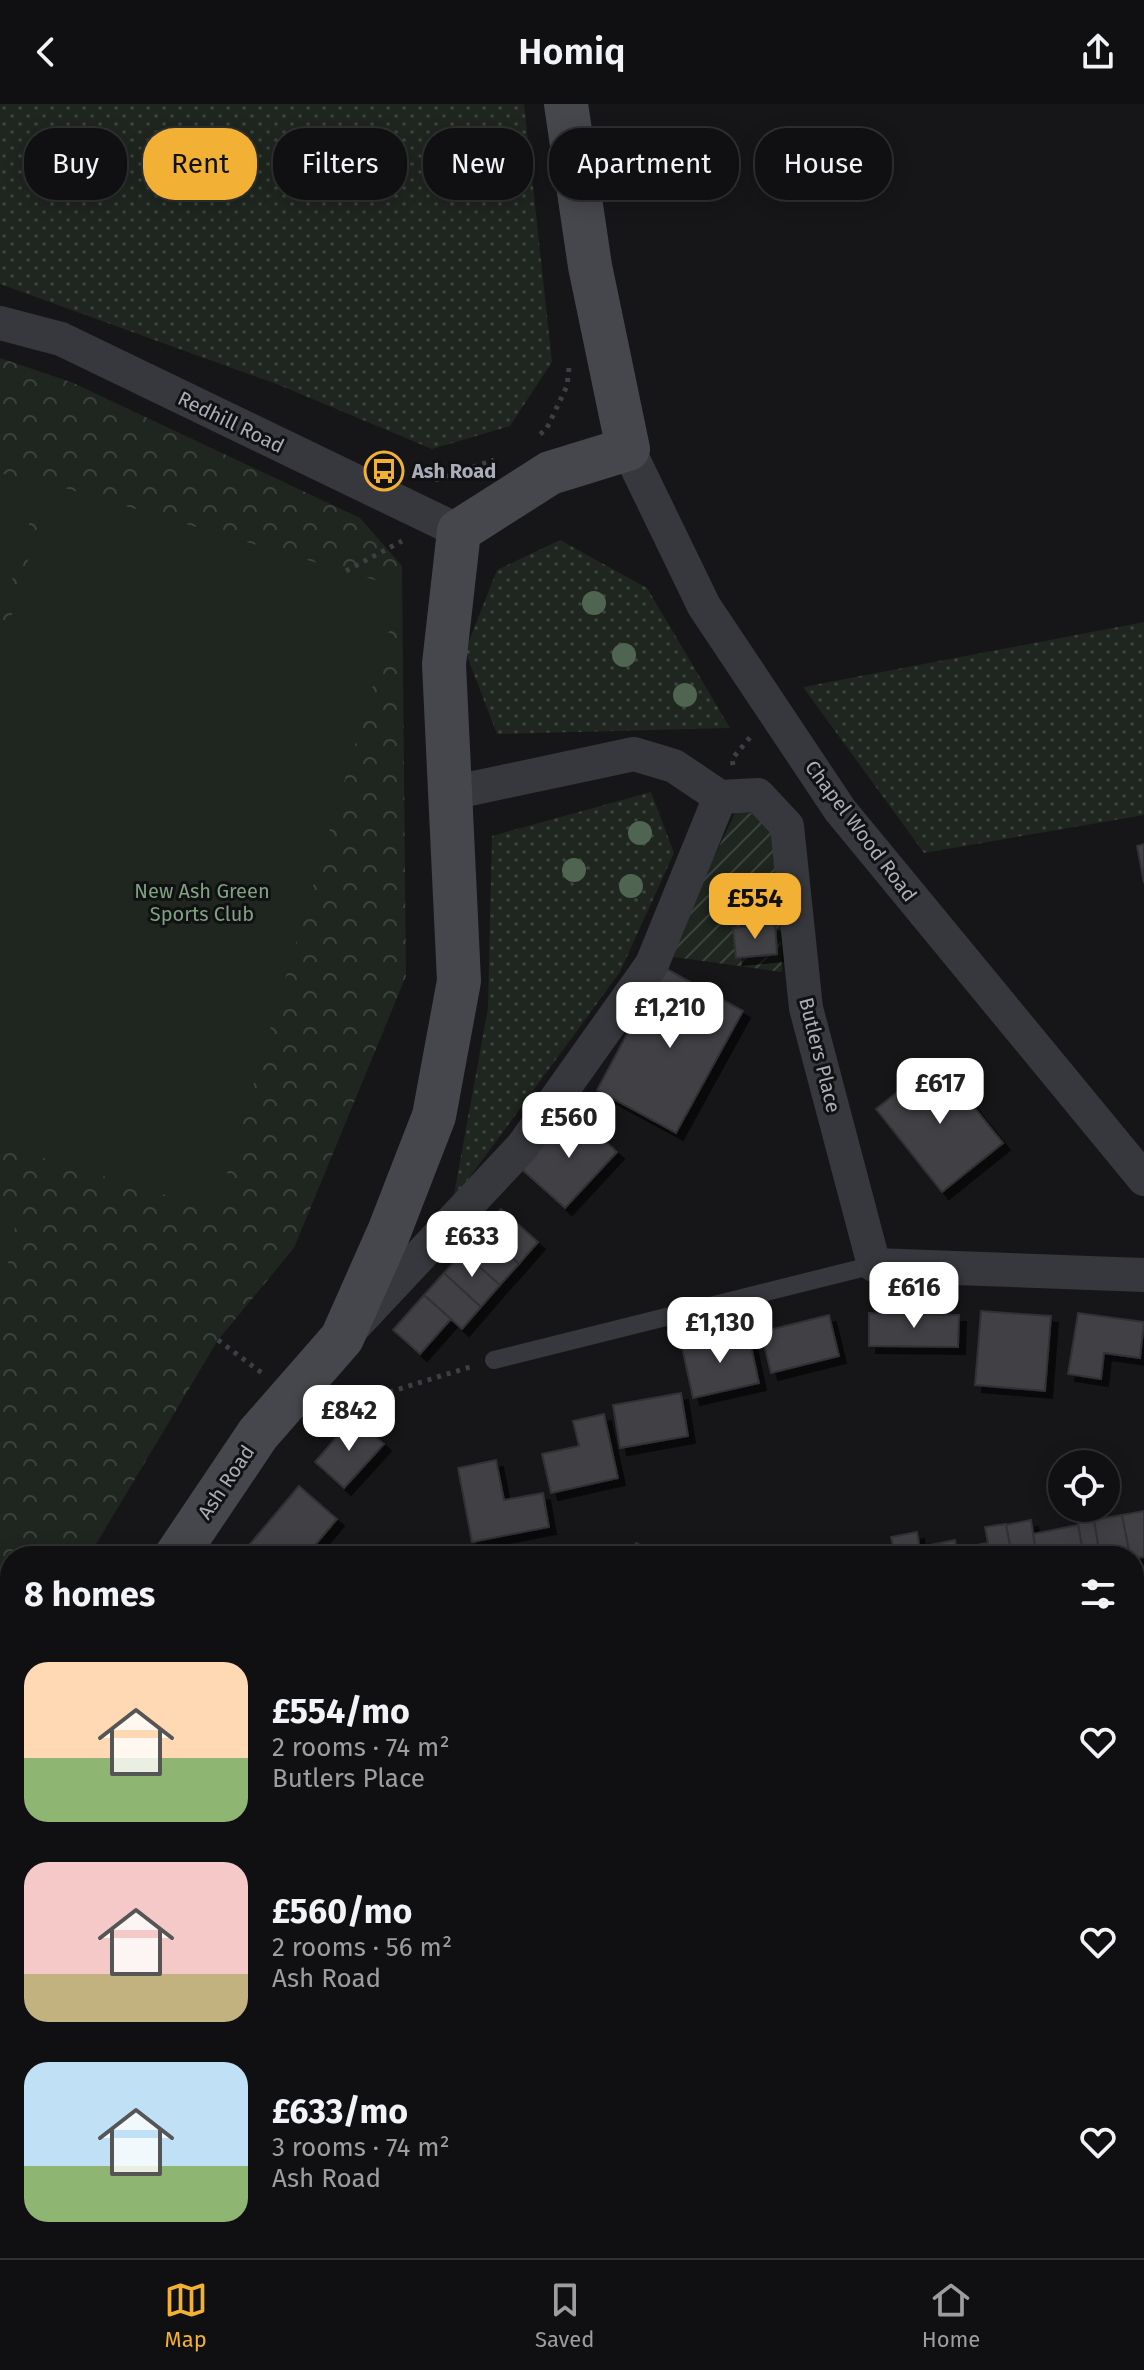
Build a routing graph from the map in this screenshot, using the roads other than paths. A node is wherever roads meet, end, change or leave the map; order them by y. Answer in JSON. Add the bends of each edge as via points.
{"nodes":[{"id":1,"x":566,"y":104,"type":"edge"},
{"id":2,"x":0,"y":323,"type":"edge"},
{"id":3,"x":628,"y":449,"type":"junction"},
{"id":4,"x":448,"y":526,"type":"junction"},
{"id":5,"x":451,"y":793,"type":"junction"},
{"id":6,"x":729,"y":796,"type":"junction"},
{"id":7,"x":1144,"y":1179,"type":"edge"},
{"id":8,"x":874,"y":1265,"type":"junction"},
{"id":9,"x":1144,"y":1275,"type":"edge"},
{"id":10,"x":342,"y":1338,"type":"junction"},
{"id":11,"x":494,"y":1360,"type":"road end"},
{"id":12,"x":183,"y":1546,"type":"edge"}],
"edges":[{"from":1,"to":3,"type":"street","via":[[590,266]]},
{"from":2,"to":4,"type":"street","name":"Redhill Road","via":[[61,339]]},
{"from":3,"to":4,"type":"street","via":[[550,473]]},
{"from":3,"to":7,"type":"street","name":"Chapel Wood Road","via":[[704,606],[840,810]]},
{"from":4,"to":5,"type":"street","name":"Ash Road","via":[[444,664]]},
{"from":5,"to":6,"type":"street","via":[[634,754],[674,766]]},
{"from":5,"to":10,"type":"street","name":"Ash Road","via":[[459,981],[434,1116]]},
{"from":6,"to":8,"type":"street","name":"Butlers Place","via":[[758,795],[787,826],[806,1008]]},
{"from":6,"to":10,"type":"street","name":"Ash Road","via":[[652,964],[522,1147]]},
{"from":8,"to":9,"type":"street"},
{"from":8,"to":11,"type":"lane"},
{"from":10,"to":12,"type":"street","name":"Ash Road","via":[[258,1434]]}]}
